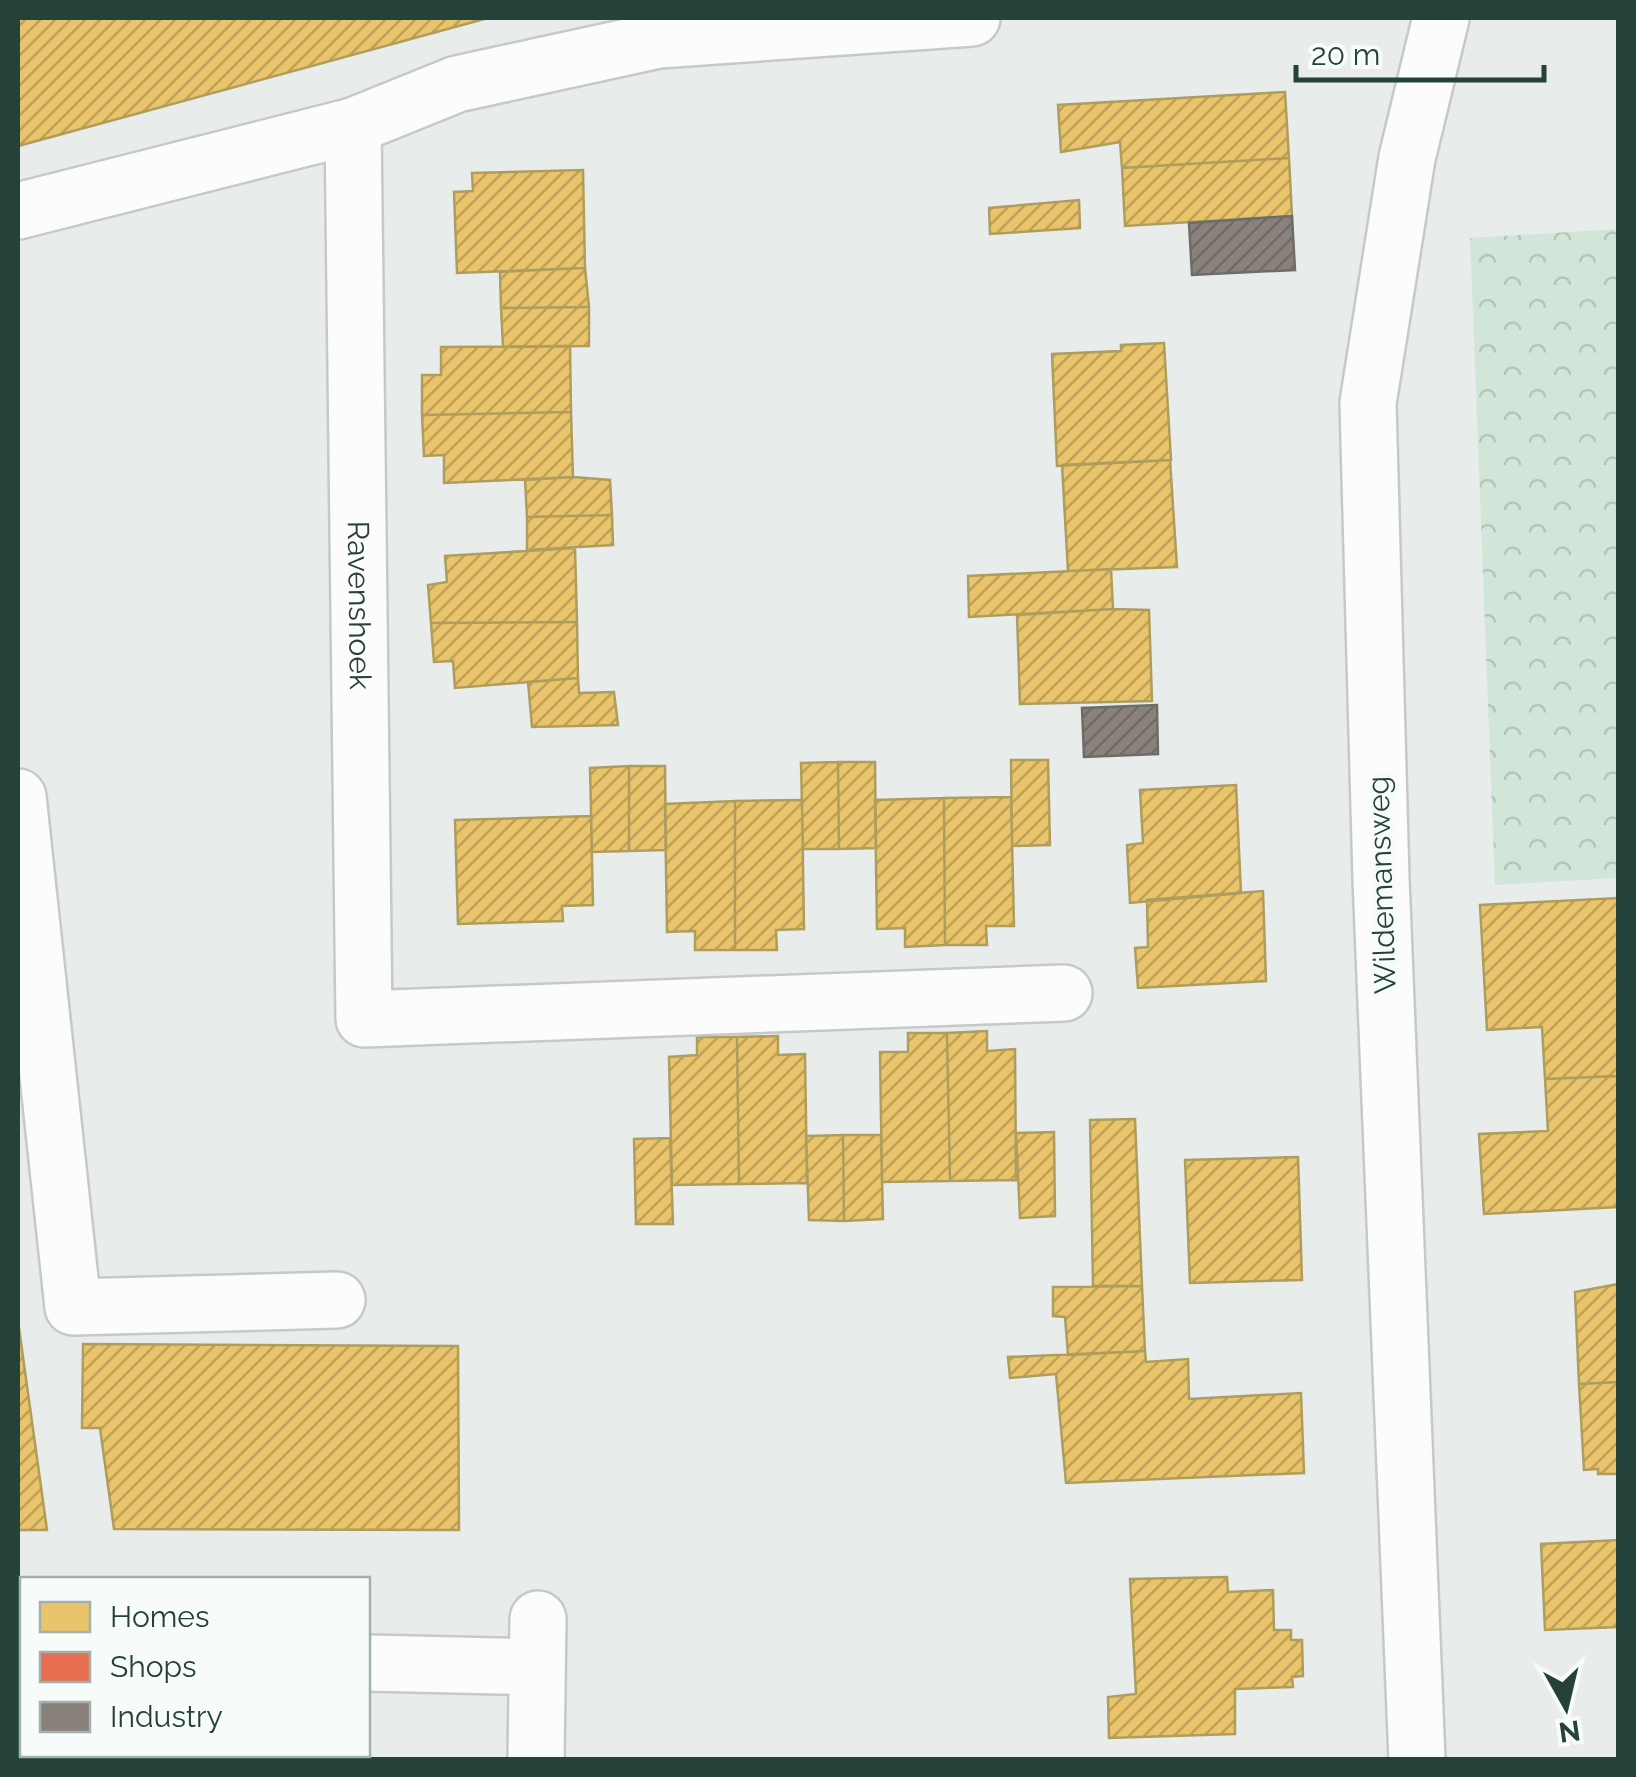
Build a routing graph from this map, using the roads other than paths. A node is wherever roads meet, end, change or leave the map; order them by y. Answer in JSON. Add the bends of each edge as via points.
{"nodes":[{"id":1,"x":972,"y":18,"type":"edge"},
{"id":2,"x":1441,"y":18,"type":"edge"},
{"id":3,"x":354,"y":126,"type":"junction"},
{"id":4,"x":18,"y":211,"type":"edge"},
{"id":5,"x":18,"y":797,"type":"edge"},
{"id":6,"x":1064,"y":993,"type":"dead end"},
{"id":7,"x":337,"y":1300,"type":"dead end"},
{"id":8,"x":370,"y":1663,"type":"edge"},
{"id":9,"x":536,"y":1760,"type":"edge"},
{"id":10,"x":1417,"y":1760,"type":"edge"}],
"edges":[{"from":1,"to":3,"type":"street","via":[[659,40],[457,84]]},
{"from":2,"to":10,"type":"street","name":"Wildemansweg","via":[[1407,158],[1368,403]]},
{"from":3,"to":4,"type":"street"},
{"from":3,"to":6,"type":"street","name":"Ravenshoek","via":[[364,1019]]},
{"from":5,"to":7,"type":"street","via":[[74,1307]]},
{"from":8,"to":9,"type":"street","via":[[538,1643]]}]}
